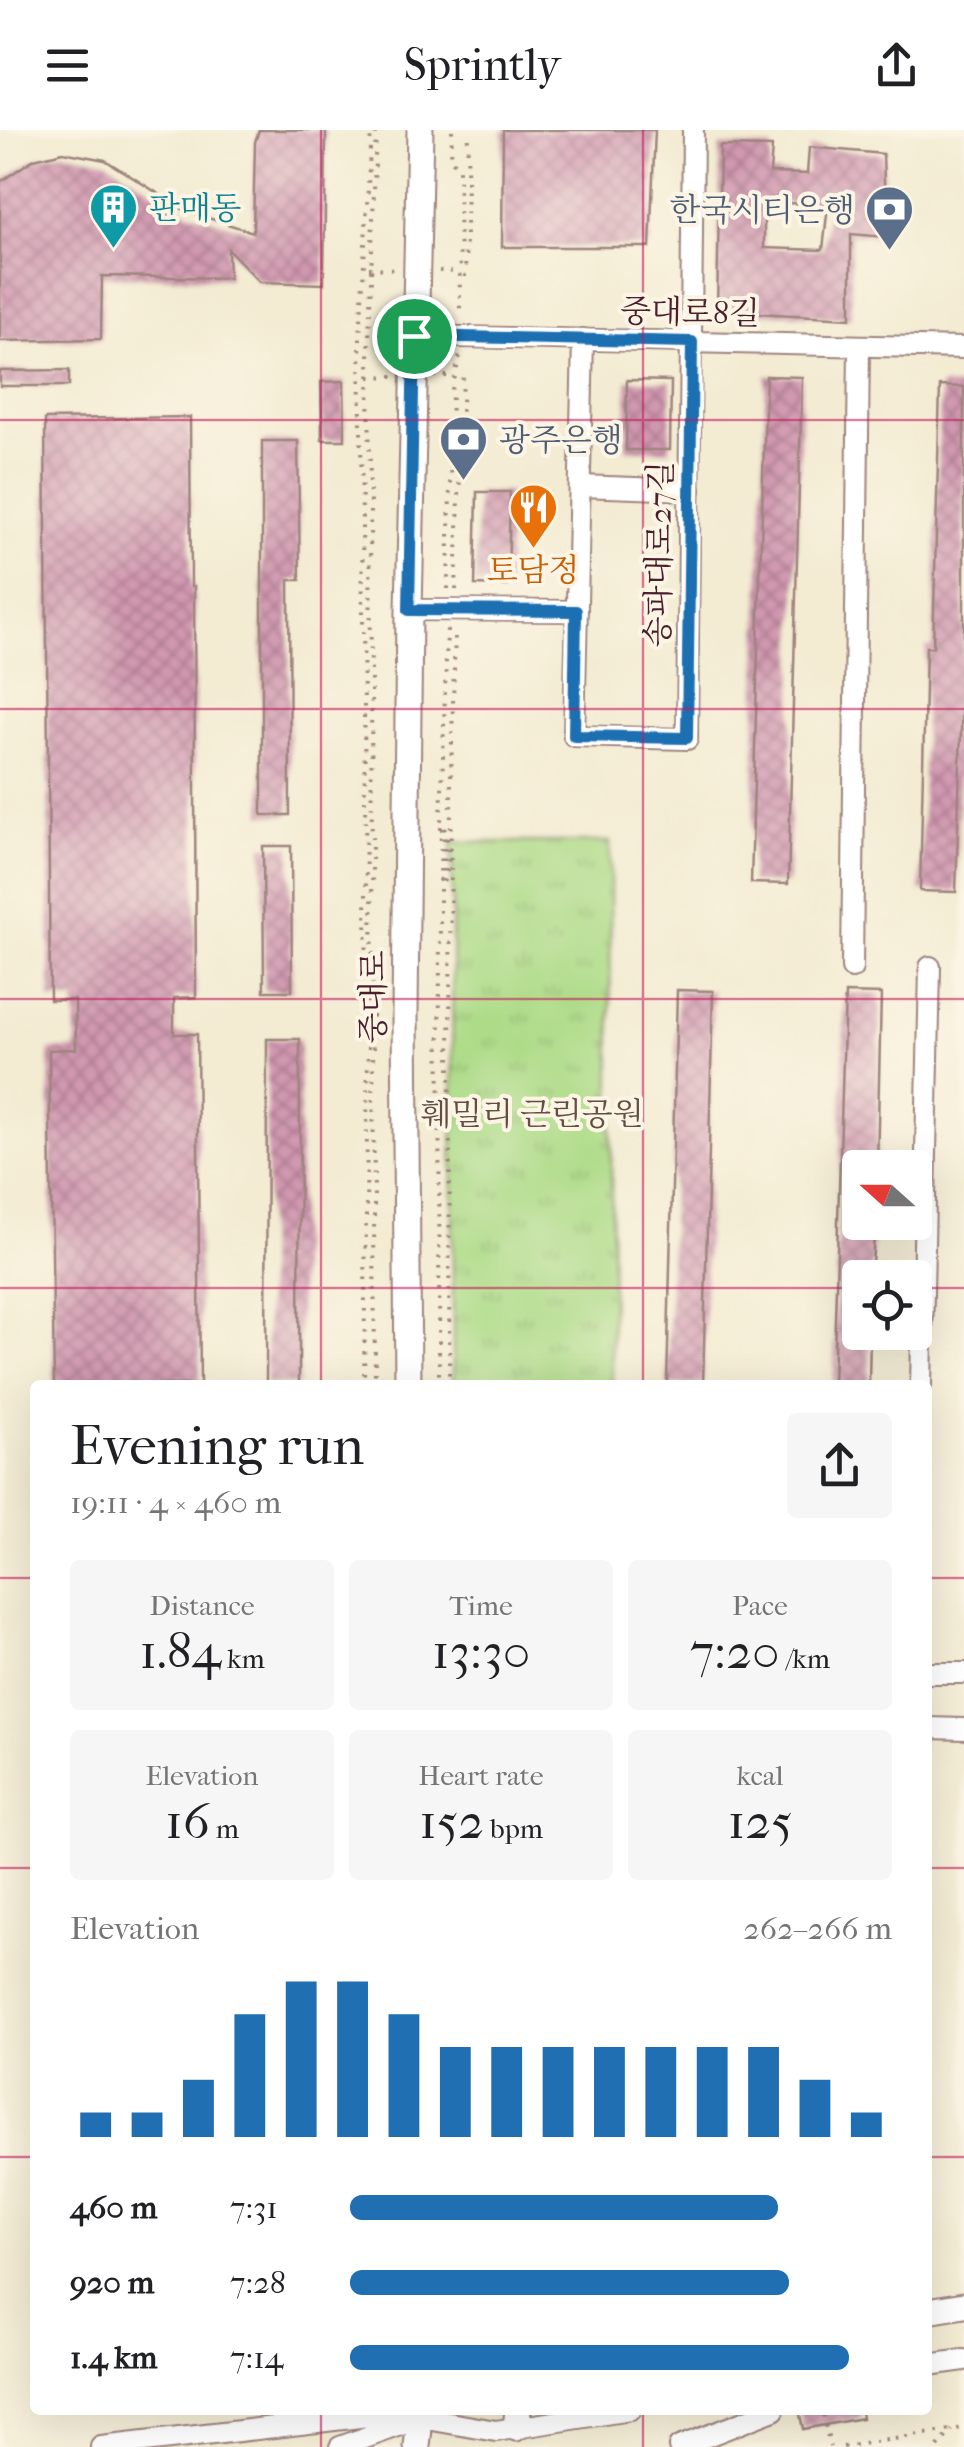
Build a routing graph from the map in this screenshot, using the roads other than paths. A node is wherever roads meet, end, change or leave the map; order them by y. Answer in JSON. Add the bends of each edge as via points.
{"nodes":[{"id":1,"x":420,"y":130,"type":"edge"},
{"id":2,"x":693,"y":130,"type":"edge"},
{"id":3,"x":414,"y":336,"type":"junction"},
{"id":4,"x":583,"y":339,"type":"junction"},
{"id":5,"x":692,"y":342,"type":"junction"},
{"id":6,"x":859,"y":346,"type":"junction"},
{"id":7,"x":964,"y":348,"type":"edge"},
{"id":8,"x":580,"y":486,"type":"junction"},
{"id":9,"x":690,"y":490,"type":"junction"},
{"id":10,"x":409,"y":610,"type":"junction"},
{"id":11,"x":576,"y":611,"type":"junction"},
{"id":12,"x":930,"y":967,"type":"dead end"},
{"id":13,"x":852,"y":968,"type":"dead end"},
{"id":14,"x":408,"y":1380,"type":"edge"},
{"id":15,"x":922,"y":1380,"type":"edge"},
{"id":16,"x":932,"y":1673,"type":"edge"},
{"id":17,"x":964,"y":1674,"type":"edge"},
{"id":18,"x":932,"y":1728,"type":"edge"},
{"id":19,"x":964,"y":1729,"type":"edge"},
{"id":20,"x":964,"y":2305,"type":"edge"},
{"id":21,"x":932,"y":2310,"type":"edge"},
{"id":22,"x":964,"y":2360,"type":"edge"},
{"id":23,"x":932,"y":2364,"type":"edge"},
{"id":24,"x":388,"y":2415,"type":"edge"},
{"id":25,"x":422,"y":2415,"type":"edge"},
{"id":26,"x":426,"y":2415,"type":"edge"},
{"id":27,"x":435,"y":2415,"type":"edge"},
{"id":28,"x":567,"y":2415,"type":"edge"},
{"id":29,"x":761,"y":2415,"type":"edge"},
{"id":30,"x":517,"y":2419,"type":"edge"},
{"id":31,"x":102,"y":2447,"type":"edge"},
{"id":32,"x":340,"y":2447,"type":"edge"},
{"id":33,"x":417,"y":2447,"type":"edge"},
{"id":34,"x":679,"y":2447,"type":"edge"}],
"edges":[{"from":1,"to":3,"type":"main road","name":"중대로"},
{"from":2,"to":5,"type":"street","name":"송파대로27길"},
{"from":3,"to":4,"type":"street","name":"중대로8길"},
{"from":3,"to":10,"type":"main road","name":"중대로"},
{"from":4,"to":5,"type":"street","name":"중대로8길"},
{"from":4,"to":8,"type":"street"},
{"from":5,"to":6,"type":"street","name":"중대로8길"},
{"from":5,"to":9,"type":"street","name":"송파대로27길"},
{"from":6,"to":7,"type":"street","name":"중대로8길"},
{"from":6,"to":13,"type":"street"},
{"from":8,"to":9,"type":"street"},
{"from":8,"to":11,"type":"street"},
{"from":9,"to":11,"type":"street","name":"송파대로27길","via":[[687,738],[574,736]]},
{"from":10,"to":11,"type":"street"},
{"from":10,"to":14,"type":"main road","name":"중대로"},
{"from":12,"to":15,"type":"street"},
{"from":16,"to":17,"type":"street"},
{"from":18,"to":19,"type":"street"},
{"from":20,"to":21,"type":"main road"},
{"from":22,"to":23,"type":"street"},
{"from":24,"to":31,"type":"street"},
{"from":25,"to":32,"type":"street"},
{"from":26,"to":33,"type":"main road"},
{"from":27,"to":30,"type":"street","via":[[496,2431]]},
{"from":28,"to":30,"type":"street"},
{"from":29,"to":34,"type":"street"}]}
